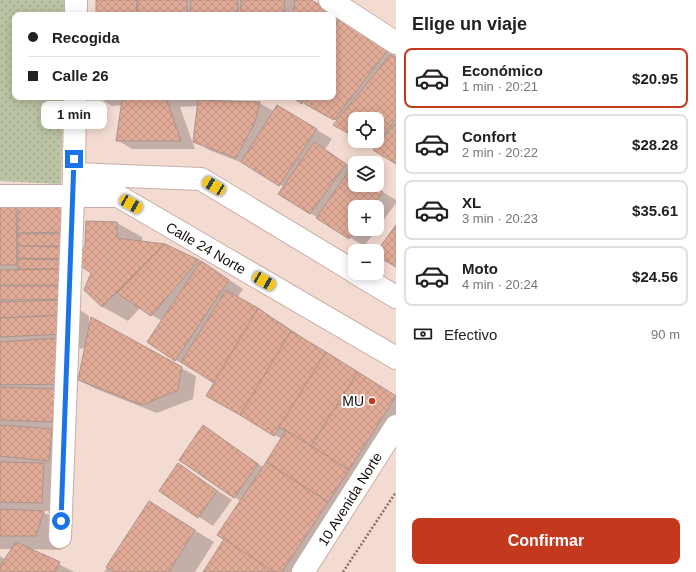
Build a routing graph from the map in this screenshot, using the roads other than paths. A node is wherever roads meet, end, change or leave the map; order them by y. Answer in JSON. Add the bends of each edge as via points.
{"nodes":[{"id":1,"x":76,"y":0,"type":"edge"},
{"id":2,"x":330,"y":0,"type":"edge"},
{"id":3,"x":76,"y":12,"type":"edge"},
{"id":4,"x":396,"y":43,"type":"edge"},
{"id":5,"x":75,"y":100,"type":"edge"},
{"id":6,"x":74,"y":174,"type":"junction"},
{"id":7,"x":0,"y":196,"type":"edge"},
{"id":8,"x":73,"y":196,"type":"junction"},
{"id":9,"x":348,"y":268,"type":"edge"},
{"id":10,"x":368,"y":280,"type":"edge"},
{"id":11,"x":396,"y":297,"type":"edge"},
{"id":12,"x":396,"y":358,"type":"edge"},
{"id":13,"x":396,"y":426,"type":"edge"},
{"id":14,"x":60,"y":537,"type":"dead end"},
{"id":15,"x":303,"y":572,"type":"edge"}],
"edges":[{"from":1,"to":3,"type":"street"},
{"from":2,"to":4,"type":"street"},
{"from":5,"to":6,"type":"street"},
{"from":6,"to":8,"type":"street"},
{"from":6,"to":9,"type":"street","via":[[201,179]]},
{"from":7,"to":8,"type":"street","name":"Calle 24 Norte"},
{"from":8,"to":12,"type":"street","name":"Calle 24 Norte","via":[[118,196]]},
{"from":8,"to":14,"type":"street"},
{"from":10,"to":11,"type":"street"},
{"from":13,"to":15,"type":"street","name":"10 Avenida Norte"}]}
